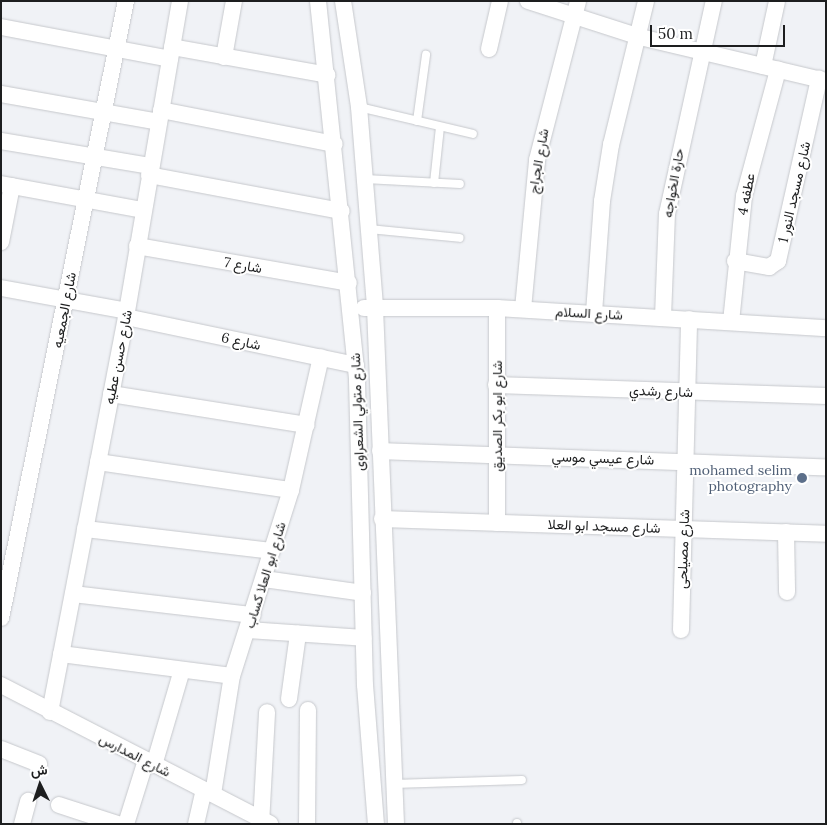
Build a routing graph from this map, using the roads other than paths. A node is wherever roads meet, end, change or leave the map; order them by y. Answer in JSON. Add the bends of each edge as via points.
{"nodes":[{"id":1,"x":126,"y":1,"type":"edge"},
{"id":2,"x":180,"y":1,"type":"edge"},
{"id":3,"x":234,"y":1,"type":"edge"},
{"id":4,"x":318,"y":1,"type":"edge"},
{"id":5,"x":343,"y":1,"type":"edge"},
{"id":6,"x":500,"y":1,"type":"edge"},
{"id":7,"x":528,"y":1,"type":"edge"},
{"id":8,"x":646,"y":1,"type":"edge"},
{"id":9,"x":714,"y":1,"type":"edge"},
{"id":10,"x":776,"y":1,"type":"edge"},
{"id":11,"x":576,"y":8,"type":"edge"},
{"id":12,"x":1,"y":27,"type":"edge"},
{"id":13,"x":640,"y":37,"type":"junction"},
{"id":14,"x":116,"y":49,"type":"junction"},
{"id":15,"x":489,"y":49,"type":"dead end"},
{"id":16,"x":705,"y":52,"type":"junction"},
{"id":17,"x":171,"y":53,"type":"junction"},
{"id":18,"x":426,"y":55,"type":"dead end"},
{"id":19,"x":224,"y":57,"type":"junction"},
{"id":20,"x":771,"y":68,"type":"junction"},
{"id":21,"x":328,"y":75,"type":"junction"},
{"id":22,"x":822,"y":80,"type":"edge"},
{"id":23,"x":1,"y":94,"type":"edge"},
{"id":24,"x":359,"y":107,"type":"junction"},
{"id":25,"x":103,"y":112,"type":"junction"},
{"id":26,"x":160,"y":116,"type":"junction"},
{"id":27,"x":416,"y":121,"type":"junction"},
{"id":28,"x":440,"y":127,"type":"junction"},
{"id":29,"x":473,"y":134,"type":"dead end"},
{"id":30,"x":1,"y":141,"type":"edge"},
{"id":31,"x":335,"y":144,"type":"junction"},
{"id":32,"x":94,"y":156,"type":"junction"},
{"id":33,"x":150,"y":170,"type":"junction"},
{"id":34,"x":365,"y":179,"type":"junction"},
{"id":35,"x":434,"y":183,"type":"junction"},
{"id":36,"x":460,"y":184,"type":"dead end"},
{"id":37,"x":7,"y":185,"type":"edge"},
{"id":38,"x":86,"y":199,"type":"junction"},
{"id":39,"x":143,"y":210,"type":"junction"},
{"id":40,"x":342,"y":211,"type":"junction"},
{"id":41,"x":369,"y":229,"type":"junction"},
{"id":42,"x":460,"y":238,"type":"dead end"},
{"id":43,"x":1,"y":242,"type":"edge"},
{"id":44,"x":137,"y":246,"type":"junction"},
{"id":45,"x":735,"y":261,"type":"junction"},
{"id":46,"x":349,"y":283,"type":"junction"},
{"id":47,"x":1,"y":288,"type":"edge"},
{"id":48,"x":66,"y":299,"type":"junction"},
{"id":49,"x":352,"y":308,"type":"junction"},
{"id":50,"x":375,"y":308,"type":"junction"},
{"id":51,"x":497,"y":308,"type":"junction"},
{"id":52,"x":523,"y":309,"type":"junction"},
{"id":53,"x":594,"y":313,"type":"junction"},
{"id":54,"x":126,"y":314,"type":"junction"},
{"id":55,"x":663,"y":317,"type":"junction"},
{"id":56,"x":689,"y":319,"type":"junction"},
{"id":57,"x":731,"y":322,"type":"junction"},
{"id":58,"x":826,"y":328,"type":"edge"},
{"id":59,"x":321,"y":357,"type":"junction"},
{"id":60,"x":356,"y":365,"type":"junction"},
{"id":61,"x":496,"y":385,"type":"junction"},
{"id":62,"x":687,"y":392,"type":"junction"},
{"id":63,"x":111,"y":394,"type":"junction"},
{"id":64,"x":826,"y":396,"type":"edge"},
{"id":65,"x":307,"y":425,"type":"junction"},
{"id":66,"x":380,"y":451,"type":"junction"},
{"id":67,"x":497,"y":454,"type":"junction"},
{"id":68,"x":686,"y":461,"type":"junction"},
{"id":69,"x":98,"y":462,"type":"junction"},
{"id":70,"x":826,"y":466,"type":"edge"},
{"id":71,"x":291,"y":490,"type":"junction"},
{"id":72,"x":382,"y":519,"type":"junction"},
{"id":73,"x":497,"y":523,"type":"junction"},
{"id":74,"x":85,"y":529,"type":"junction"},
{"id":75,"x":684,"y":529,"type":"junction"},
{"id":76,"x":786,"y":532,"type":"junction"},
{"id":77,"x":826,"y":534,"type":"edge"},
{"id":78,"x":272,"y":551,"type":"junction"},
{"id":79,"x":264,"y":578,"type":"junction"},
{"id":80,"x":787,"y":592,"type":"dead end"},
{"id":81,"x":363,"y":593,"type":"junction"},
{"id":82,"x":73,"y":594,"type":"junction"},
{"id":83,"x":1,"y":618,"type":"edge"},
{"id":84,"x":251,"y":623,"type":"junction"},
{"id":85,"x":681,"y":630,"type":"dead end"},
{"id":86,"x":298,"y":634,"type":"junction"},
{"id":87,"x":364,"y":638,"type":"junction"},
{"id":88,"x":61,"y":654,"type":"junction"},
{"id":89,"x":182,"y":670,"type":"junction"},
{"id":90,"x":232,"y":676,"type":"junction"},
{"id":91,"x":1,"y":686,"type":"edge"},
{"id":92,"x":289,"y":698,"type":"dead end"},
{"id":93,"x":308,"y":710,"type":"dead end"},
{"id":94,"x":50,"y":712,"type":"junction"},
{"id":95,"x":267,"y":712,"type":"dead end"},
{"id":96,"x":1,"y":749,"type":"edge"},
{"id":97,"x":150,"y":762,"type":"junction"},
{"id":98,"x":39,"y":764,"type":"dead end"},
{"id":99,"x":522,"y":780,"type":"dead end"},
{"id":100,"x":394,"y":784,"type":"junction"},
{"id":101,"x":208,"y":792,"type":"junction"},
{"id":102,"x":28,"y":801,"type":"dead end"},
{"id":103,"x":59,"y":805,"type":"dead end"},
{"id":104,"x":264,"y":822,"type":"edge"},
{"id":105,"x":22,"y":824,"type":"edge"},
{"id":106,"x":118,"y":824,"type":"edge"},
{"id":107,"x":126,"y":824,"type":"edge"},
{"id":108,"x":196,"y":824,"type":"edge"},
{"id":109,"x":307,"y":824,"type":"edge"},
{"id":110,"x":376,"y":824,"type":"edge"},
{"id":111,"x":396,"y":824,"type":"edge"}],
"edges":[{"from":1,"to":14,"type":"street","name":"شارع الجمعيه"},
{"from":2,"to":17,"type":"street","name":"شارع حسن عطيه"},
{"from":3,"to":19,"type":"street"},
{"from":4,"to":21,"type":"street","name":"شارع متولي الشعراوى"},
{"from":5,"to":24,"type":"street","name":"شارع متولي الشعراوى"},
{"from":6,"to":15,"type":"street"},
{"from":7,"to":11,"type":"street"},
{"from":8,"to":13,"type":"street"},
{"from":9,"to":16,"type":"street","name":"حارة الخواجه"},
{"from":10,"to":20,"type":"street","name":"عطفه 4"},
{"from":11,"to":13,"type":"street"},
{"from":11,"to":52,"type":"street","name":"شارع الجراج","via":[[537,160]]},
{"from":12,"to":14,"type":"street"},
{"from":13,"to":16,"type":"street"},
{"from":13,"to":53,"type":"street","via":[[603,192]]},
{"from":14,"to":17,"type":"street"},
{"from":14,"to":25,"type":"street","name":"شارع الجمعيه"},
{"from":16,"to":20,"type":"street"},
{"from":16,"to":55,"type":"street","name":"حارة الخواجه","via":[[675,162],[667,214]]},
{"from":17,"to":19,"type":"street"},
{"from":17,"to":26,"type":"street","name":"شارع حسن عطيه"},
{"from":18,"to":27,"type":"lane"},
{"from":19,"to":21,"type":"street"},
{"from":20,"to":22,"type":"street"},
{"from":20,"to":45,"type":"street","name":"عطفه 4"},
{"from":21,"to":31,"type":"street","name":"شارع متولي الشعراوى"},
{"from":22,"to":45,"type":"street","name":"شارع مسجد النور 1","via":[[778,261],[769,267]]},
{"from":23,"to":25,"type":"street"},
{"from":24,"to":27,"type":"lane"},
{"from":24,"to":34,"type":"street","name":"شارع متولي الشعراوى"},
{"from":25,"to":26,"type":"street"},
{"from":25,"to":32,"type":"street","name":"شارع الجمعيه"},
{"from":26,"to":31,"type":"street"},
{"from":26,"to":33,"type":"street","name":"شارع حسن عطيه"},
{"from":27,"to":28,"type":"lane"},
{"from":28,"to":29,"type":"lane"},
{"from":28,"to":35,"type":"lane"},
{"from":30,"to":32,"type":"street"},
{"from":31,"to":40,"type":"street","name":"شارع متولي الشعراوى"},
{"from":32,"to":33,"type":"street"},
{"from":32,"to":38,"type":"street","name":"شارع الجمعيه"},
{"from":33,"to":39,"type":"street","name":"شارع حسن عطيه"},
{"from":33,"to":40,"type":"street"},
{"from":34,"to":35,"type":"lane"},
{"from":34,"to":41,"type":"street","name":"شارع متولي الشعراوى"},
{"from":35,"to":36,"type":"lane"},
{"from":37,"to":38,"type":"street"},
{"from":37,"to":43,"type":"street"},
{"from":38,"to":39,"type":"street"},
{"from":38,"to":48,"type":"street","name":"شارع الجمعيه"},
{"from":39,"to":44,"type":"street","name":"شارع حسن عطيه"},
{"from":40,"to":46,"type":"street","name":"شارع متولي الشعراوى"},
{"from":41,"to":42,"type":"lane"},
{"from":41,"to":50,"type":"street","name":"شارع متولي الشعراوى"},
{"from":44,"to":46,"type":"street","name":"شارع 7"},
{"from":44,"to":54,"type":"street","name":"شارع حسن عطيه"},
{"from":45,"to":57,"type":"street","name":"عطفه 4"},
{"from":46,"to":49,"type":"street","name":"شارع متولي الشعراوى"},
{"from":47,"to":48,"type":"street","name":"شارع 6"},
{"from":48,"to":54,"type":"street","name":"شارع 6"},
{"from":48,"to":83,"type":"street","name":"شارع الجمعيه"},
{"from":49,"to":50,"type":"street","name":"شارع السلام"},
{"from":49,"to":60,"type":"street","name":"شارع متولي الشعراوى"},
{"from":50,"to":51,"type":"street","name":"شارع السلام"},
{"from":50,"to":66,"type":"street","name":"شارع متولي الشعراوى"},
{"from":51,"to":52,"type":"street","name":"شارع السلام"},
{"from":51,"to":61,"type":"street","name":"شارع ابو بكر الصديق"},
{"from":52,"to":53,"type":"street","name":"شارع السلام"},
{"from":53,"to":55,"type":"street","name":"شارع السلام"},
{"from":54,"to":59,"type":"street","name":"شارع 6"},
{"from":54,"to":63,"type":"street","name":"شارع حسن عطيه"},
{"from":55,"to":56,"type":"street","name":"شارع السلام"},
{"from":56,"to":57,"type":"street","name":"شارع السلام"},
{"from":56,"to":62,"type":"street","name":"شارع مصيلحى"},
{"from":57,"to":58,"type":"street","name":"شارع السلام"},
{"from":59,"to":60,"type":"street","name":"شارع 6"},
{"from":59,"to":65,"type":"street","name":"شارع ابو العلا كساب"},
{"from":60,"to":81,"type":"street","name":"شارع متولي الشعراوى"},
{"from":61,"to":62,"type":"street","name":"شارع رشدي"},
{"from":61,"to":67,"type":"street","name":"شارع ابو بكر الصديق"},
{"from":62,"to":64,"type":"street","name":"شارع رشدي"},
{"from":62,"to":68,"type":"street","name":"شارع مصيلحى"},
{"from":63,"to":65,"type":"street"},
{"from":63,"to":69,"type":"street","name":"شارع حسن عطيه"},
{"from":65,"to":71,"type":"street","name":"شارع ابو العلا كساب"},
{"from":66,"to":67,"type":"street","name":"شارع عيسي موسي"},
{"from":66,"to":72,"type":"street","name":"شارع متولي الشعراوى"},
{"from":67,"to":68,"type":"street","name":"شارع عيسي موسي"},
{"from":67,"to":73,"type":"street","name":"شارع ابو بكر الصديق"},
{"from":68,"to":70,"type":"street","name":"شارع عيسي موسي"},
{"from":68,"to":75,"type":"street","name":"شارع مصيلحى"},
{"from":69,"to":71,"type":"street"},
{"from":69,"to":74,"type":"street","name":"شارع حسن عطيه"},
{"from":71,"to":78,"type":"street","name":"شارع ابو العلا كساب"},
{"from":72,"to":73,"type":"street","name":"شارع مسجد ابو العلا"},
{"from":72,"to":100,"type":"street","name":"شارع متولي الشعراوى"},
{"from":73,"to":75,"type":"street","name":"شارع مسجد ابو العلا"},
{"from":74,"to":78,"type":"street"},
{"from":74,"to":82,"type":"street","name":"شارع حسن عطيه"},
{"from":75,"to":76,"type":"street","name":"شارع مسجد ابو العلا"},
{"from":75,"to":85,"type":"street","name":"شارع مصيلحى"},
{"from":76,"to":77,"type":"street","name":"شارع مسجد ابو العلا"},
{"from":76,"to":80,"type":"street"},
{"from":78,"to":79,"type":"street","name":"شارع ابو العلا كساب"},
{"from":79,"to":81,"type":"street"},
{"from":79,"to":84,"type":"street","name":"شارع ابو العلا كساب"},
{"from":81,"to":87,"type":"street","name":"شارع متولي الشعراوى"},
{"from":82,"to":84,"type":"street"},
{"from":82,"to":88,"type":"street","name":"شارع حسن عطيه"},
{"from":84,"to":86,"type":"street"},
{"from":84,"to":90,"type":"street","name":"شارع ابو العلا كساب"},
{"from":86,"to":87,"type":"street"},
{"from":86,"to":92,"type":"street"},
{"from":87,"to":110,"type":"street","name":"شارع متولي الشعراوى"},
{"from":88,"to":89,"type":"street"},
{"from":88,"to":94,"type":"street","name":"شارع حسن عطيه"},
{"from":89,"to":90,"type":"street"},
{"from":89,"to":97,"type":"street"},
{"from":90,"to":101,"type":"street","name":"شارع ابو العلا كساب"},
{"from":91,"to":94,"type":"street","name":"شارع المدارس"},
{"from":93,"to":109,"type":"street"},
{"from":94,"to":97,"type":"street","name":"شارع المدارس"},
{"from":95,"to":104,"type":"street"},
{"from":96,"to":98,"type":"street"},
{"from":97,"to":101,"type":"street","name":"شارع المدارس"},
{"from":97,"to":107,"type":"street"},
{"from":99,"to":100,"type":"lane"},
{"from":100,"to":111,"type":"street","name":"شارع متولي الشعراوى"},
{"from":101,"to":104,"type":"street","name":"شارع المدارس"},
{"from":101,"to":108,"type":"street","name":"شارع ابو العلا كساب"},
{"from":102,"to":105,"type":"street"},
{"from":103,"to":106,"type":"street"}]}
